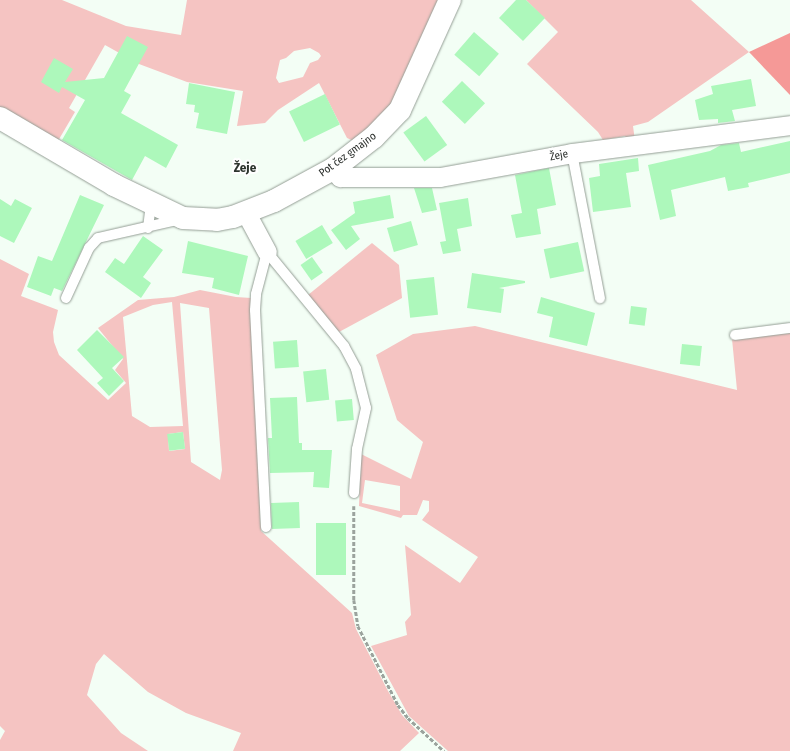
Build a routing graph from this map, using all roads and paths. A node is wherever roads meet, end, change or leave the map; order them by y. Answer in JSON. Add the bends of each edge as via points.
{"nodes":[{"id":1,"x":450,"y":0,"type":"edge"},
{"id":2,"x":0,"y":118,"type":"edge"},
{"id":3,"x":790,"y":125,"type":"edge"},
{"id":4,"x":572,"y":153,"type":"junction"},
{"id":5,"x":333,"y":169,"type":"junction"},
{"id":6,"x":151,"y":205,"type":"junction"},
{"id":7,"x":246,"y":213,"type":"junction"},
{"id":8,"x":183,"y":218,"type":"junction"},
{"id":9,"x":148,"y":228,"type":"junction"},
{"id":10,"x":267,"y":252,"type":"junction"},
{"id":11,"x":66,"y":298,"type":"dead end"},
{"id":12,"x":600,"y":298,"type":"dead end"},
{"id":13,"x":790,"y":328,"type":"edge"},
{"id":14,"x":735,"y":335,"type":"dead end"},
{"id":15,"x":354,"y":493,"type":"joint"},
{"id":16,"x":266,"y":527,"type":"dead end"},
{"id":17,"x":444,"y":751,"type":"edge"}],
"edges":[{"from":1,"to":5,"type":"street","name":"Pot čez gmajno","via":[[400,110],[374,137]]},
{"from":2,"to":6,"type":"street","name":"Pot čez gmajno"},
{"from":3,"to":4,"type":"street","name":"Žeje"},
{"from":4,"to":5,"type":"street","name":"Žeje","via":[[440,177],[340,177]]},
{"from":4,"to":12,"type":"lane"},
{"from":5,"to":7,"type":"street","name":"Pot čez gmajno"},
{"from":6,"to":8,"type":"street","name":"Pot čez gmajno"},
{"from":6,"to":9,"type":"lane"},
{"from":7,"to":8,"type":"street","name":"Pot čez gmajno","via":[[217,220]]},
{"from":7,"to":10,"type":"street"},
{"from":8,"to":9,"type":"lane"},
{"from":9,"to":11,"type":"lane","via":[[98,238],[90,248]]},
{"from":10,"to":15,"type":"lane","via":[[344,346],[356,369],[366,408],[357,449]]},
{"from":10,"to":16,"type":"lane","via":[[256,294],[255,310]]},
{"from":13,"to":14,"type":"lane"},
{"from":15,"to":17,"type":"path","via":[[354,600],[358,626],[398,705],[408,718]]}]}
